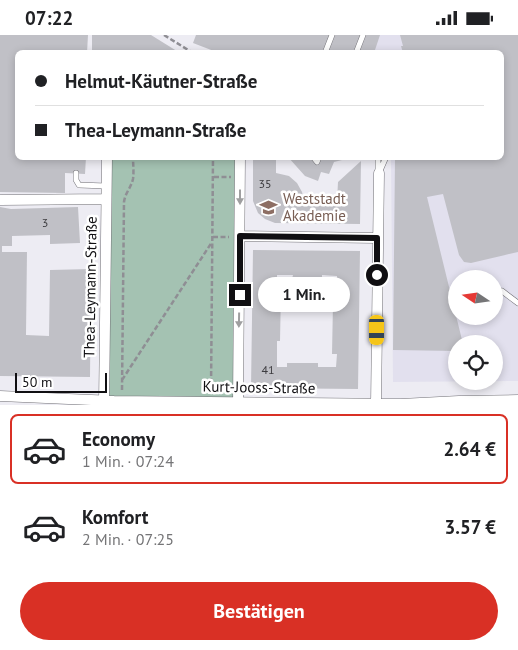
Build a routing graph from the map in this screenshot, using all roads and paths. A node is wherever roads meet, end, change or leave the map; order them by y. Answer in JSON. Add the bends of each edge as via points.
{"nodes":[{"id":1,"x":164,"y":35,"type":"edge"},
{"id":2,"x":332,"y":35,"type":"edge"},
{"id":3,"x":363,"y":35,"type":"edge"},
{"id":4,"x":188,"y":50,"type":"edge"},
{"id":5,"x":326,"y":50,"type":"edge"},
{"id":6,"x":357,"y":50,"type":"edge"},
{"id":7,"x":107,"y":160,"type":"edge"},
{"id":8,"x":133,"y":160,"type":"edge"},
{"id":9,"x":213,"y":160,"type":"edge"},
{"id":10,"x":240,"y":160,"type":"edge"},
{"id":11,"x":378,"y":160,"type":"edge"},
{"id":12,"x":385,"y":160,"type":"edge"},
{"id":13,"x":76,"y":173,"type":"dead end"},
{"id":14,"x":379,"y":173,"type":"junction"},
{"id":15,"x":106,"y":186,"type":"junction"},
{"id":16,"x":106,"y":199,"type":"junction"},
{"id":17,"x":0,"y":200,"type":"edge"},
{"id":18,"x":240,"y":236,"type":"junction"},
{"id":19,"x":377,"y":238,"type":"junction"},
{"id":20,"x":213,"y":239,"type":"junction"},
{"id":21,"x":503,"y":292,"type":"edge"},
{"id":22,"x":518,"y":303,"type":"edge"},
{"id":23,"x":122,"y":381,"type":"junction"},
{"id":24,"x":122,"y":390,"type":"dead end"},
{"id":25,"x":0,"y":396,"type":"edge"},
{"id":26,"x":210,"y":401,"type":"junction"},
{"id":27,"x":517,"y":402,"type":"edge"},
{"id":28,"x":104,"y":403,"type":"edge"},
{"id":29,"x":238,"y":403,"type":"edge"},
{"id":30,"x":376,"y":404,"type":"edge"}],
"edges":[{"from":1,"to":4,"type":"path"},
{"from":2,"to":5,"type":"lane"},
{"from":3,"to":6,"type":"lane"},
{"from":7,"to":15,"type":"street","name":"Thea-Leymann-Straße"},
{"from":8,"to":23,"type":"path","via":[[133,178],[124,202]]},
{"from":9,"to":20,"type":"path"},
{"from":10,"to":18,"type":"street","one_way":true},
{"from":11,"to":14,"type":"lane"},
{"from":12,"to":14,"type":"lane"},
{"from":13,"to":15,"type":"lane","via":[[79,185]]},
{"from":14,"to":19,"type":"street"},
{"from":15,"to":16,"type":"street","name":"Thea-Leymann-Straße"},
{"from":16,"to":17,"type":"street","name":"Thea-Leymann-Straße"},
{"from":16,"to":28,"type":"street","name":"Thea-Leymann-Straße"},
{"from":18,"to":19,"type":"street"},
{"from":18,"to":20,"type":"path"},
{"from":18,"to":29,"type":"street","one_way":true},
{"from":19,"to":30,"type":"street"},
{"from":20,"to":23,"type":"path"},
{"from":20,"to":26,"type":"path"},
{"from":21,"to":22,"type":"lane"},
{"from":23,"to":24,"type":"path"},
{"from":25,"to":28,"type":"street","name":"Kurt-Jooss-Straße"},
{"from":26,"to":28,"type":"street","name":"Kurt-Jooss-Straße"},
{"from":26,"to":29,"type":"street","name":"Kurt-Jooss-Straße"},
{"from":27,"to":30,"type":"street","name":"Kurt-Jooss-Straße"},
{"from":29,"to":30,"type":"street","name":"Kurt-Jooss-Straße"}]}
